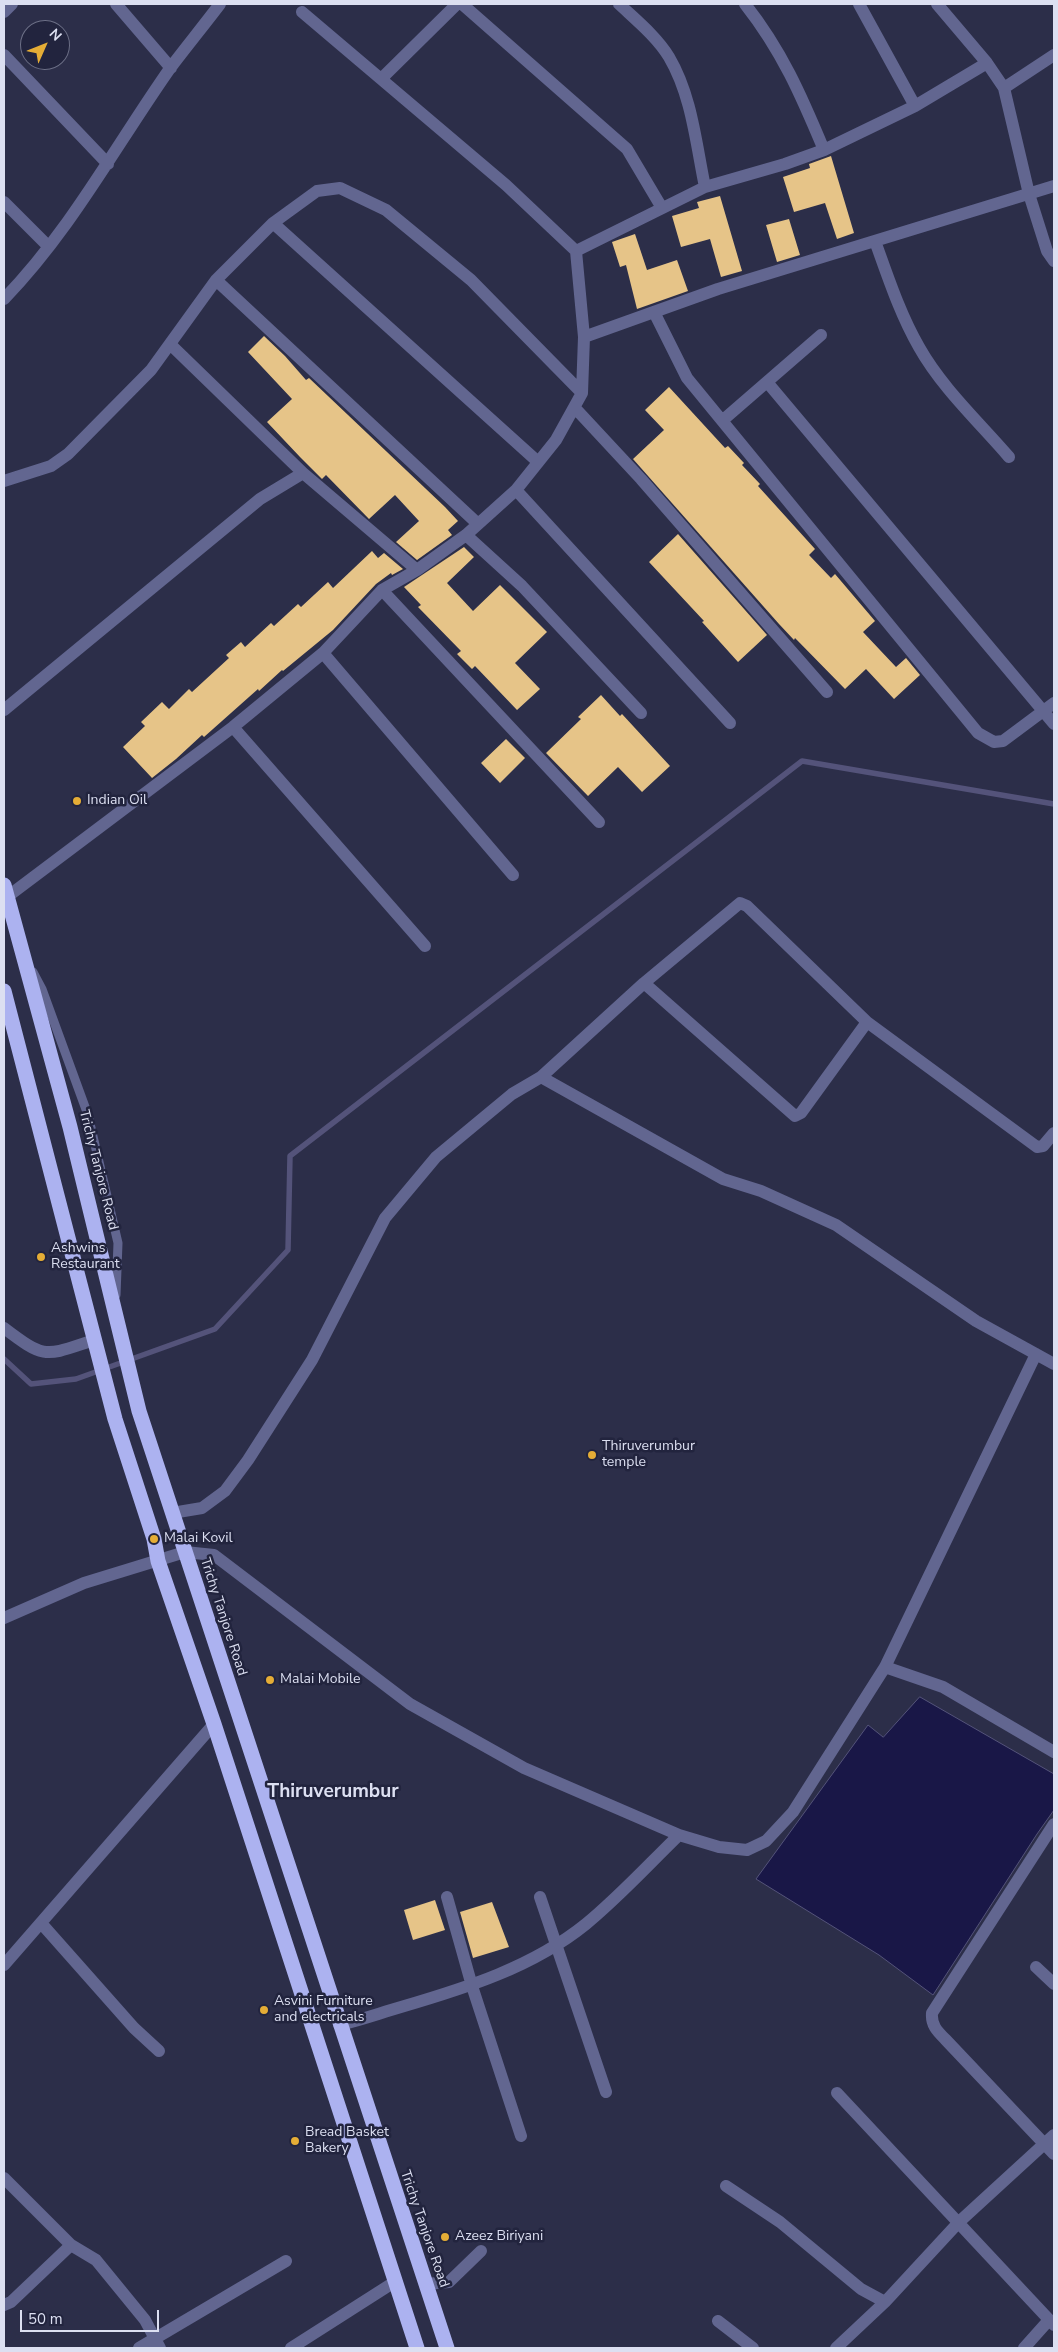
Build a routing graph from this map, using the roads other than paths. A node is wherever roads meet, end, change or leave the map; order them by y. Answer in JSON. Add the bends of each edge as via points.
{"nodes":[{"id":1,"x":12,"y":4,"type":"edge"},
{"id":2,"x":116,"y":4,"type":"edge"},
{"id":3,"x":220,"y":4,"type":"edge"},
{"id":4,"x":457,"y":4,"type":"edge"},
{"id":5,"x":462,"y":4,"type":"edge"},
{"id":6,"x":619,"y":4,"type":"edge"},
{"id":7,"x":745,"y":4,"type":"edge"},
{"id":8,"x":859,"y":4,"type":"edge"},
{"id":9,"x":937,"y":4,"type":"edge"},
{"id":10,"x":4,"y":12,"type":"edge"},
{"id":11,"x":302,"y":12,"type":"dead end"},
{"id":12,"x":4,"y":55,"type":"edge"},
{"id":13,"x":1054,"y":55,"type":"edge"},
{"id":14,"x":987,"y":64,"type":"junction"},
{"id":15,"x":171,"y":68,"type":"junction"},
{"id":16,"x":381,"y":79,"type":"junction"},
{"id":17,"x":1004,"y":88,"type":"junction"},
{"id":18,"x":915,"y":106,"type":"junction"},
{"id":19,"x":824,"y":150,"type":"junction"},
{"id":20,"x":108,"y":164,"type":"junction"},
{"id":21,"x":1054,"y":186,"type":"edge"},
{"id":22,"x":705,"y":187,"type":"junction"},
{"id":23,"x":1029,"y":194,"type":"junction"},
{"id":24,"x":4,"y":202,"type":"edge"},
{"id":25,"x":662,"y":208,"type":"junction"},
{"id":26,"x":273,"y":223,"type":"junction"},
{"id":27,"x":875,"y":241,"type":"junction"},
{"id":28,"x":48,"y":246,"type":"junction"},
{"id":29,"x":576,"y":250,"type":"junction"},
{"id":30,"x":1054,"y":261,"type":"edge"},
{"id":31,"x":216,"y":280,"type":"junction"},
{"id":32,"x":4,"y":299,"type":"edge"},
{"id":33,"x":654,"y":312,"type":"junction"},
{"id":34,"x":821,"y":335,"type":"dead end"},
{"id":35,"x":584,"y":337,"type":"junction"},
{"id":36,"x":171,"y":345,"type":"junction"},
{"id":37,"x":767,"y":382,"type":"junction"},
{"id":38,"x":582,"y":393,"type":"junction"},
{"id":39,"x":575,"y":408,"type":"junction"},
{"id":40,"x":723,"y":420,"type":"junction"},
{"id":41,"x":1009,"y":457,"type":"dead end"},
{"id":42,"x":537,"y":461,"type":"junction"},
{"id":43,"x":303,"y":473,"type":"junction"},
{"id":44,"x":4,"y":480,"type":"edge"},
{"id":45,"x":516,"y":490,"type":"junction"},
{"id":46,"x":478,"y":524,"type":"junction"},
{"id":47,"x":466,"y":535,"type":"junction"},
{"id":48,"x":416,"y":570,"type":"junction"},
{"id":49,"x":382,"y":590,"type":"junction"},
{"id":50,"x":322,"y":653,"type":"junction"},
{"id":51,"x":827,"y":692,"type":"dead end"},
{"id":52,"x":1049,"y":707,"type":"edge"},
{"id":53,"x":4,"y":710,"type":"edge"},
{"id":54,"x":641,"y":713,"type":"dead end"},
{"id":55,"x":730,"y":723,"type":"dead end"},
{"id":56,"x":1054,"y":724,"type":"edge"},
{"id":57,"x":233,"y":727,"type":"junction"},
{"id":58,"x":599,"y":822,"type":"dead end"},
{"id":59,"x":513,"y":875,"type":"dead end"},
{"id":60,"x":5,"y":891,"type":"edge"},
{"id":61,"x":426,"y":946,"type":"dead end"},
{"id":62,"x":644,"y":983,"type":"junction"},
{"id":63,"x":4,"y":991,"type":"edge"},
{"id":64,"x":868,"y":1022,"type":"junction"},
{"id":65,"x":542,"y":1077,"type":"junction"},
{"id":66,"x":1054,"y":1133,"type":"edge"},
{"id":67,"x":4,"y":1328,"type":"edge"},
{"id":68,"x":95,"y":1343,"type":"junction"},
{"id":69,"x":1036,"y":1354,"type":"junction"},
{"id":70,"x":1054,"y":1364,"type":"edge"},
{"id":71,"x":172,"y":1513,"type":"junction"},
{"id":72,"x":185,"y":1552,"type":"junction"},
{"id":73,"x":158,"y":1561,"type":"junction"},
{"id":74,"x":4,"y":1618,"type":"edge"},
{"id":75,"x":885,"y":1667,"type":"junction"},
{"id":76,"x":214,"y":1724,"type":"junction"},
{"id":77,"x":1054,"y":1752,"type":"edge"},
{"id":78,"x":1054,"y":1824,"type":"edge"},
{"id":79,"x":679,"y":1835,"type":"junction"},
{"id":80,"x":447,"y":1897,"type":"dead end"},
{"id":81,"x":540,"y":1897,"type":"dead end"},
{"id":82,"x":41,"y":1923,"type":"junction"},
{"id":83,"x":557,"y":1944,"type":"junction"},
{"id":84,"x":4,"y":1965,"type":"edge"},
{"id":85,"x":1036,"y":1967,"type":"dead end"},
{"id":86,"x":1054,"y":1984,"type":"edge"},
{"id":87,"x":472,"y":1986,"type":"junction"},
{"id":88,"x":339,"y":2024,"type":"junction"},
{"id":89,"x":159,"y":2051,"type":"dead end"},
{"id":90,"x":606,"y":2092,"type":"dead end"},
{"id":91,"x":837,"y":2093,"type":"dead end"},
{"id":92,"x":1054,"y":2135,"type":"edge"},
{"id":93,"x":521,"y":2136,"type":"dead end"},
{"id":94,"x":1045,"y":2145,"type":"junction"},
{"id":95,"x":1054,"y":2154,"type":"edge"},
{"id":96,"x":4,"y":2178,"type":"edge"},
{"id":97,"x":726,"y":2186,"type":"dead end"},
{"id":98,"x":959,"y":2222,"type":"junction"},
{"id":99,"x":71,"y":2245,"type":"junction"},
{"id":100,"x":481,"y":2251,"type":"dead end"},
{"id":101,"x":286,"y":2261,"type":"dead end"},
{"id":102,"x":396,"y":2281,"type":"junction"},
{"id":103,"x":426,"y":2284,"type":"junction"},
{"id":104,"x":885,"y":2302,"type":"junction"},
{"id":105,"x":4,"y":2305,"type":"edge"},
{"id":106,"x":718,"y":2321,"type":"dead end"},
{"id":107,"x":1052,"y":2323,"type":"edge"},
{"id":108,"x":157,"y":2343,"type":"edge"},
{"id":109,"x":139,"y":2348,"type":"edge"},
{"id":110,"x":291,"y":2348,"type":"edge"},
{"id":111,"x":417,"y":2348,"type":"edge"},
{"id":112,"x":447,"y":2348,"type":"edge"},
{"id":113,"x":753,"y":2348,"type":"edge"},
{"id":114,"x":836,"y":2348,"type":"edge"},
{"id":115,"x":1024,"y":2348,"type":"edge"}],
"edges":[{"from":1,"to":10,"type":"street"},
{"from":2,"to":15,"type":"street"},
{"from":3,"to":15,"type":"street"},
{"from":4,"to":16,"type":"street"},
{"from":5,"to":25,"type":"street","via":[[627,149]]},
{"from":6,"to":22,"type":"street","via":[[669,57],[686,95]]},
{"from":7,"to":19,"type":"street","via":[[769,35],[800,93]]},
{"from":8,"to":18,"type":"street"},
{"from":9,"to":14,"type":"street"},
{"from":11,"to":16,"type":"street"},
{"from":12,"to":20,"type":"street"},
{"from":13,"to":17,"type":"street"},
{"from":14,"to":17,"type":"street"},
{"from":14,"to":18,"type":"street"},
{"from":15,"to":20,"type":"street"},
{"from":16,"to":29,"type":"street","via":[[506,185]]},
{"from":17,"to":23,"type":"street"},
{"from":18,"to":19,"type":"street"},
{"from":19,"to":22,"type":"street"},
{"from":20,"to":28,"type":"street"},
{"from":21,"to":23,"type":"street"},
{"from":22,"to":25,"type":"street"},
{"from":23,"to":27,"type":"street"},
{"from":23,"to":30,"type":"street"},
{"from":24,"to":28,"type":"street"},
{"from":25,"to":29,"type":"street"},
{"from":26,"to":31,"type":"street"},
{"from":26,"to":38,"type":"street","via":[[317,190],[340,188],[386,210],[471,280]]},
{"from":26,"to":42,"type":"street"},
{"from":27,"to":33,"type":"street"},
{"from":27,"to":41,"type":"street","via":[[903,316],[919,347]]},
{"from":28,"to":32,"type":"street"},
{"from":29,"to":35,"type":"street"},
{"from":31,"to":36,"type":"street"},
{"from":31,"to":46,"type":"street"},
{"from":33,"to":35,"type":"street"},
{"from":33,"to":40,"type":"street","via":[[687,378]]},
{"from":34,"to":37,"type":"street"},
{"from":35,"to":38,"type":"street"},
{"from":36,"to":43,"type":"street"},
{"from":36,"to":44,"type":"street","via":[[68,454],[51,466]]},
{"from":37,"to":40,"type":"street"},
{"from":37,"to":52,"type":"street"},
{"from":38,"to":39,"type":"street"},
{"from":39,"to":42,"type":"street","via":[[556,440]]},
{"from":39,"to":51,"type":"street"},
{"from":40,"to":52,"type":"street","via":[[978,733],[994,742],[1003,741]]},
{"from":42,"to":45,"type":"street"},
{"from":43,"to":48,"type":"street"},
{"from":43,"to":53,"type":"street","via":[[260,499]]},
{"from":45,"to":46,"type":"street"},
{"from":45,"to":55,"type":"street"},
{"from":46,"to":47,"type":"street"},
{"from":47,"to":48,"type":"street"},
{"from":47,"to":54,"type":"street","via":[[522,586]]},
{"from":48,"to":49,"type":"street"},
{"from":49,"to":50,"type":"street"},
{"from":49,"to":58,"type":"street"},
{"from":50,"to":57,"type":"street"},
{"from":50,"to":59,"type":"street"},
{"from":52,"to":56,"type":"street"},
{"from":57,"to":60,"type":"street"},
{"from":57,"to":61,"type":"street"},
{"from":60,"to":71,"type":"highway","name":"Trichy Tanjore Road","via":[[70,1126],[139,1411]]},
{"from":62,"to":64,"type":"street","via":[[740,903],[747,906]]},
{"from":62,"to":64,"type":"street","via":[[795,1116],[801,1113]]},
{"from":62,"to":65,"type":"street"},
{"from":63,"to":68,"type":"highway"},
{"from":64,"to":66,"type":"street","via":[[1037,1147],[1043,1146]]},
{"from":65,"to":69,"type":"street","via":[[724,1179],[761,1191],[836,1225],[976,1321]]},
{"from":65,"to":71,"type":"street","via":[[512,1094],[436,1157],[385,1218],[312,1360],[248,1460],[225,1491],[202,1508]]},
{"from":67,"to":68,"type":"street","via":[[43,1352],[53,1353]]},
{"from":68,"to":73,"type":"highway"},
{"from":69,"to":70,"type":"street"},
{"from":69,"to":75,"type":"street"},
{"from":71,"to":72,"type":"highway","name":"Trichy Tanjore Road"},
{"from":72,"to":73,"type":"street"},
{"from":72,"to":79,"type":"street","via":[[214,1555],[410,1704],[524,1768]]},
{"from":72,"to":88,"type":"highway","name":"Trichy Tanjore Road"},
{"from":73,"to":74,"type":"street","via":[[84,1583]]},
{"from":73,"to":76,"type":"highway"},
{"from":75,"to":77,"type":"street","via":[[943,1687]]},
{"from":75,"to":79,"type":"street","via":[[793,1812],[766,1841],[747,1850],[719,1848]]},
{"from":76,"to":82,"type":"street"},
{"from":76,"to":102,"type":"highway"},
{"from":78,"to":94,"type":"street","via":[[932,2013],[934,2027]]},
{"from":79,"to":83,"type":"street","via":[[586,1924]]},
{"from":80,"to":87,"type":"street"},
{"from":81,"to":83,"type":"street"},
{"from":82,"to":84,"type":"street"},
{"from":82,"to":89,"type":"street","via":[[134,2028]]},
{"from":83,"to":87,"type":"street"},
{"from":83,"to":90,"type":"street"},
{"from":85,"to":86,"type":"street"},
{"from":87,"to":88,"type":"street","via":[[368,2019]]},
{"from":87,"to":93,"type":"street"},
{"from":88,"to":103,"type":"highway","name":"Trichy Tanjore Road"},
{"from":91,"to":98,"type":"street"},
{"from":92,"to":94,"type":"street"},
{"from":94,"to":95,"type":"street"},
{"from":94,"to":98,"type":"street"},
{"from":96,"to":99,"type":"street"},
{"from":97,"to":104,"type":"street","via":[[780,2222],[862,2288]]},
{"from":98,"to":104,"type":"street"},
{"from":98,"to":107,"type":"street"},
{"from":99,"to":105,"type":"street"},
{"from":99,"to":108,"type":"street","via":[[96,2260],[145,2320]]},
{"from":100,"to":103,"type":"street","via":[[449,2282]]},
{"from":101,"to":108,"type":"street"},
{"from":102,"to":110,"type":"street"},
{"from":102,"to":111,"type":"highway"},
{"from":103,"to":112,"type":"highway","name":"Trichy Tanjore Road"},
{"from":104,"to":114,"type":"street"},
{"from":106,"to":113,"type":"street"},
{"from":107,"to":115,"type":"street"},
{"from":108,"to":109,"type":"street"}]}
